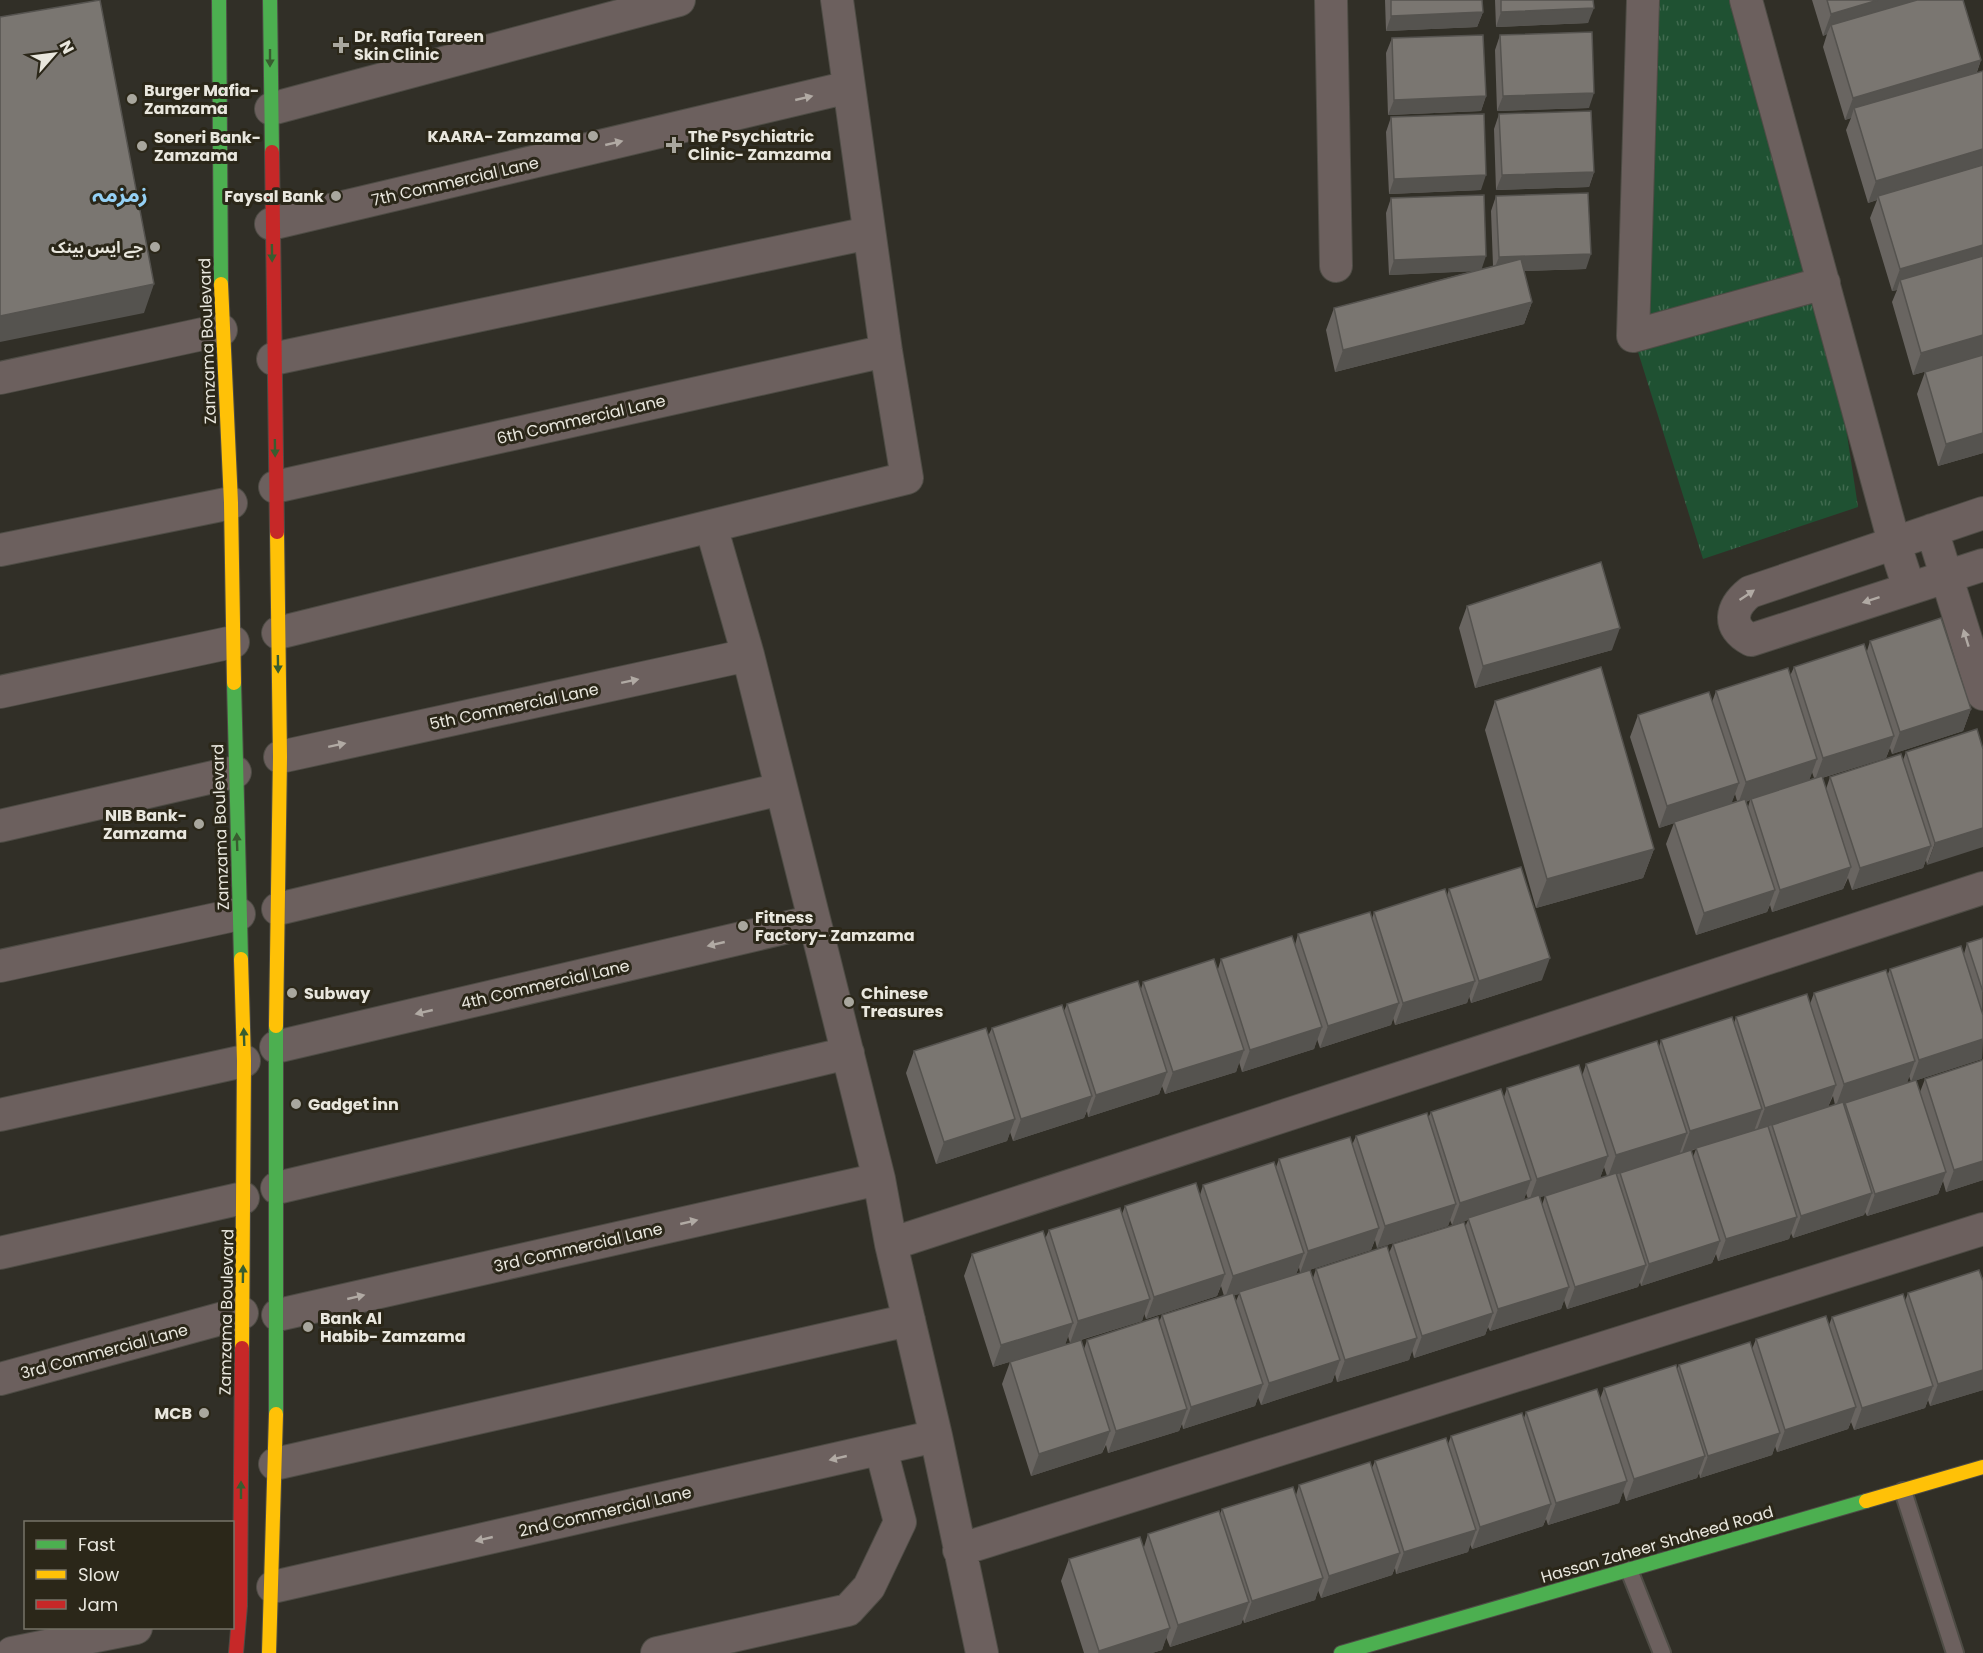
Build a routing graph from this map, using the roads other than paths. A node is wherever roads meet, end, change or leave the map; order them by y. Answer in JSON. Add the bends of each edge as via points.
{"nodes":[{"id":1,"x":219,"y":0,"type":"edge"},
{"id":2,"x":270,"y":0,"type":"edge"},
{"id":3,"x":679,"y":0,"type":"edge"},
{"id":4,"x":837,"y":0,"type":"edge"},
{"id":5,"x":1331,"y":0,"type":"edge"},
{"id":6,"x":1643,"y":0,"type":"edge"},
{"id":7,"x":1746,"y":0,"type":"edge"},
{"id":8,"x":849,"y":87,"type":"junction"},
{"id":9,"x":270,"y":109,"type":"junction"},
{"id":10,"x":271,"y":224,"type":"junction"},
{"id":11,"x":869,"y":233,"type":"junction"},
{"id":12,"x":1336,"y":266,"type":"dead end"},
{"id":13,"x":1824,"y":283,"type":"junction"},
{"id":14,"x":221,"y":330,"type":"junction"},
{"id":15,"x":886,"y":351,"type":"junction"},
{"id":16,"x":273,"y":359,"type":"junction"},
{"id":17,"x":0,"y":378,"type":"edge"},
{"id":18,"x":275,"y":487,"type":"junction"},
{"id":19,"x":231,"y":503,"type":"junction"},
{"id":20,"x":1983,"y":513,"type":"edge"},
{"id":21,"x":711,"y":526,"type":"junction"},
{"id":22,"x":1932,"y":530,"type":"junction"},
{"id":23,"x":1894,"y":542,"type":"junction"},
{"id":24,"x":0,"y":550,"type":"edge"},
{"id":25,"x":1983,"y":565,"type":"edge"},
{"id":26,"x":1947,"y":577,"type":"junction"},
{"id":27,"x":1909,"y":588,"type":"junction"},
{"id":28,"x":278,"y":633,"type":"junction"},
{"id":29,"x":233,"y":642,"type":"junction"},
{"id":30,"x":748,"y":655,"type":"junction"},
{"id":31,"x":0,"y":692,"type":"edge"},
{"id":32,"x":1983,"y":694,"type":"edge"},
{"id":33,"x":280,"y":757,"type":"junction"},
{"id":34,"x":235,"y":772,"type":"junction"},
{"id":35,"x":781,"y":789,"type":"junction"},
{"id":36,"x":0,"y":826,"type":"edge"},
{"id":37,"x":1983,"y":888,"type":"edge"},
{"id":38,"x":278,"y":909,"type":"junction"},
{"id":39,"x":239,"y":914,"type":"junction"},
{"id":40,"x":814,"y":921,"type":"junction"},
{"id":41,"x":0,"y":966,"type":"edge"},
{"id":42,"x":276,"y":1047,"type":"junction"},
{"id":43,"x":848,"y":1053,"type":"junction"},
{"id":44,"x":244,"y":1061,"type":"junction"},
{"id":45,"x":0,"y":1115,"type":"edge"},
{"id":46,"x":879,"y":1179,"type":"junction"},
{"id":47,"x":277,"y":1188,"type":"junction"},
{"id":48,"x":243,"y":1198,"type":"junction"},
{"id":49,"x":1983,"y":1229,"type":"edge"},
{"id":50,"x":891,"y":1244,"type":"junction"},
{"id":51,"x":0,"y":1253,"type":"edge"},
{"id":52,"x":242,"y":1314,"type":"junction"},
{"id":53,"x":278,"y":1315,"type":"junction"},
{"id":54,"x":909,"y":1320,"type":"junction"},
{"id":55,"x":0,"y":1379,"type":"edge"},
{"id":56,"x":936,"y":1436,"type":"junction"},
{"id":57,"x":880,"y":1449,"type":"junction"},
{"id":58,"x":275,"y":1464,"type":"junction"},
{"id":59,"x":1983,"y":1467,"type":"edge"},
{"id":60,"x":1903,"y":1491,"type":"junction"},
{"id":61,"x":959,"y":1550,"type":"junction"},
{"id":62,"x":1629,"y":1570,"type":"junction"},
{"id":63,"x":273,"y":1587,"type":"junction"},
{"id":64,"x":236,"y":1607,"type":"edge"},
{"id":65,"x":131,"y":1629,"type":"edge"},
{"id":66,"x":1372,"y":1649,"type":"edge"},
{"id":67,"x":12,"y":1653,"type":"edge"},
{"id":68,"x":236,"y":1653,"type":"edge"},
{"id":69,"x":268,"y":1653,"type":"edge"},
{"id":70,"x":657,"y":1653,"type":"edge"},
{"id":71,"x":982,"y":1653,"type":"edge"},
{"id":72,"x":1341,"y":1653,"type":"edge"},
{"id":73,"x":1662,"y":1653,"type":"edge"},
{"id":74,"x":1955,"y":1653,"type":"edge"}],
"edges":[{"from":1,"to":14,"type":"main road","name":"Zamzama Boulevard"},
{"from":2,"to":9,"type":"main road","one_way":true},
{"from":3,"to":9,"type":"street"},
{"from":4,"to":8,"type":"street"},
{"from":5,"to":12,"type":"street"},
{"from":6,"to":13,"type":"street","via":[[1633,336]]},
{"from":7,"to":13,"type":"street"},
{"from":10,"to":8,"type":"street","name":"7th Commercial Lane","one_way":true},
{"from":8,"to":11,"type":"street"},
{"from":9,"to":10,"type":"main road"},
{"from":10,"to":16,"type":"main road","one_way":true},
{"from":11,"to":15,"type":"street"},
{"from":11,"to":16,"type":"street"},
{"from":13,"to":23,"type":"street"},
{"from":14,"to":17,"type":"street"},
{"from":14,"to":19,"type":"main road","name":"Zamzama Boulevard"},
{"from":15,"to":18,"type":"street","name":"6th Commercial Lane"},
{"from":15,"to":21,"type":"street","via":[[907,478]]},
{"from":16,"to":18,"type":"main road","one_way":true},
{"from":18,"to":28,"type":"main road"},
{"from":19,"to":24,"type":"street"},
{"from":19,"to":29,"type":"main road","name":"Zamzama Boulevard"},
{"from":20,"to":22,"type":"street"},
{"from":21,"to":28,"type":"street"},
{"from":21,"to":30,"type":"street"},
{"from":22,"to":23,"type":"street"},
{"from":22,"to":26,"type":"street"},
{"from":23,"to":27,"type":"street"},
{"from":27,"to":23,"type":"street","one_way":true,"via":[[1751,640],[1743,636],[1733,615],[1735,605],[1750,592]]},
{"from":25,"to":26,"type":"street"},
{"from":26,"to":27,"type":"street"},
{"from":32,"to":26,"type":"street","one_way":true},
{"from":28,"to":33,"type":"main road","one_way":true},
{"from":29,"to":31,"type":"street"},
{"from":29,"to":34,"type":"main road","name":"Zamzama Boulevard"},
{"from":33,"to":30,"type":"street","name":"5th Commercial Lane","one_way":true},
{"from":30,"to":35,"type":"street"},
{"from":33,"to":38,"type":"main road"},
{"from":34,"to":36,"type":"street"},
{"from":39,"to":34,"type":"main road","name":"Zamzama Boulevard","one_way":true},
{"from":35,"to":38,"type":"street"},
{"from":35,"to":40,"type":"street"},
{"from":37,"to":50,"type":"street"},
{"from":38,"to":42,"type":"main road"},
{"from":39,"to":41,"type":"street"},
{"from":44,"to":39,"type":"main road","name":"Zamzama Boulevard","one_way":true},
{"from":40,"to":42,"type":"street","name":"4th Commercial Lane","one_way":true},
{"from":40,"to":43,"type":"street"},
{"from":42,"to":47,"type":"main road"},
{"from":43,"to":46,"type":"street"},
{"from":43,"to":47,"type":"street"},
{"from":44,"to":45,"type":"street"},
{"from":44,"to":48,"type":"main road","name":"Zamzama Boulevard"},
{"from":46,"to":50,"type":"street"},
{"from":53,"to":46,"type":"street","name":"3rd Commercial Lane","one_way":true},
{"from":47,"to":53,"type":"main road"},
{"from":48,"to":51,"type":"street"},
{"from":52,"to":48,"type":"main road","name":"Zamzama Boulevard","one_way":true},
{"from":49,"to":61,"type":"street"},
{"from":50,"to":54,"type":"street"},
{"from":52,"to":55,"type":"street","name":"3rd Commercial Lane"},
{"from":64,"to":52,"type":"main road","name":"Zamzama Boulevard","one_way":true},
{"from":53,"to":58,"type":"main road"},
{"from":54,"to":56,"type":"street"},
{"from":54,"to":58,"type":"street"},
{"from":56,"to":57,"type":"street","name":"2nd Commercial Lane"},
{"from":56,"to":61,"type":"street"},
{"from":57,"to":63,"type":"street","name":"2nd Commercial Lane","one_way":true},
{"from":57,"to":70,"type":"street","via":[[900,1522],[869,1587],[848,1610]]},
{"from":58,"to":63,"type":"main road"},
{"from":59,"to":60,"type":"main road","name":"Hassan Zaheer Shaheed Road"},
{"from":60,"to":62,"type":"main road","name":"Hassan Zaheer Shaheed Road"},
{"from":60,"to":74,"type":"lane"},
{"from":61,"to":71,"type":"street"},
{"from":62,"to":66,"type":"main road","name":"Hassan Zaheer Shaheed Road"},
{"from":62,"to":73,"type":"lane"},
{"from":63,"to":69,"type":"main road"},
{"from":64,"to":68,"type":"main road","name":"Zamzama Boulevard"},
{"from":65,"to":67,"type":"street"},
{"from":66,"to":72,"type":"main road","name":"Hassan Zaheer Shaheed Road"}]}
